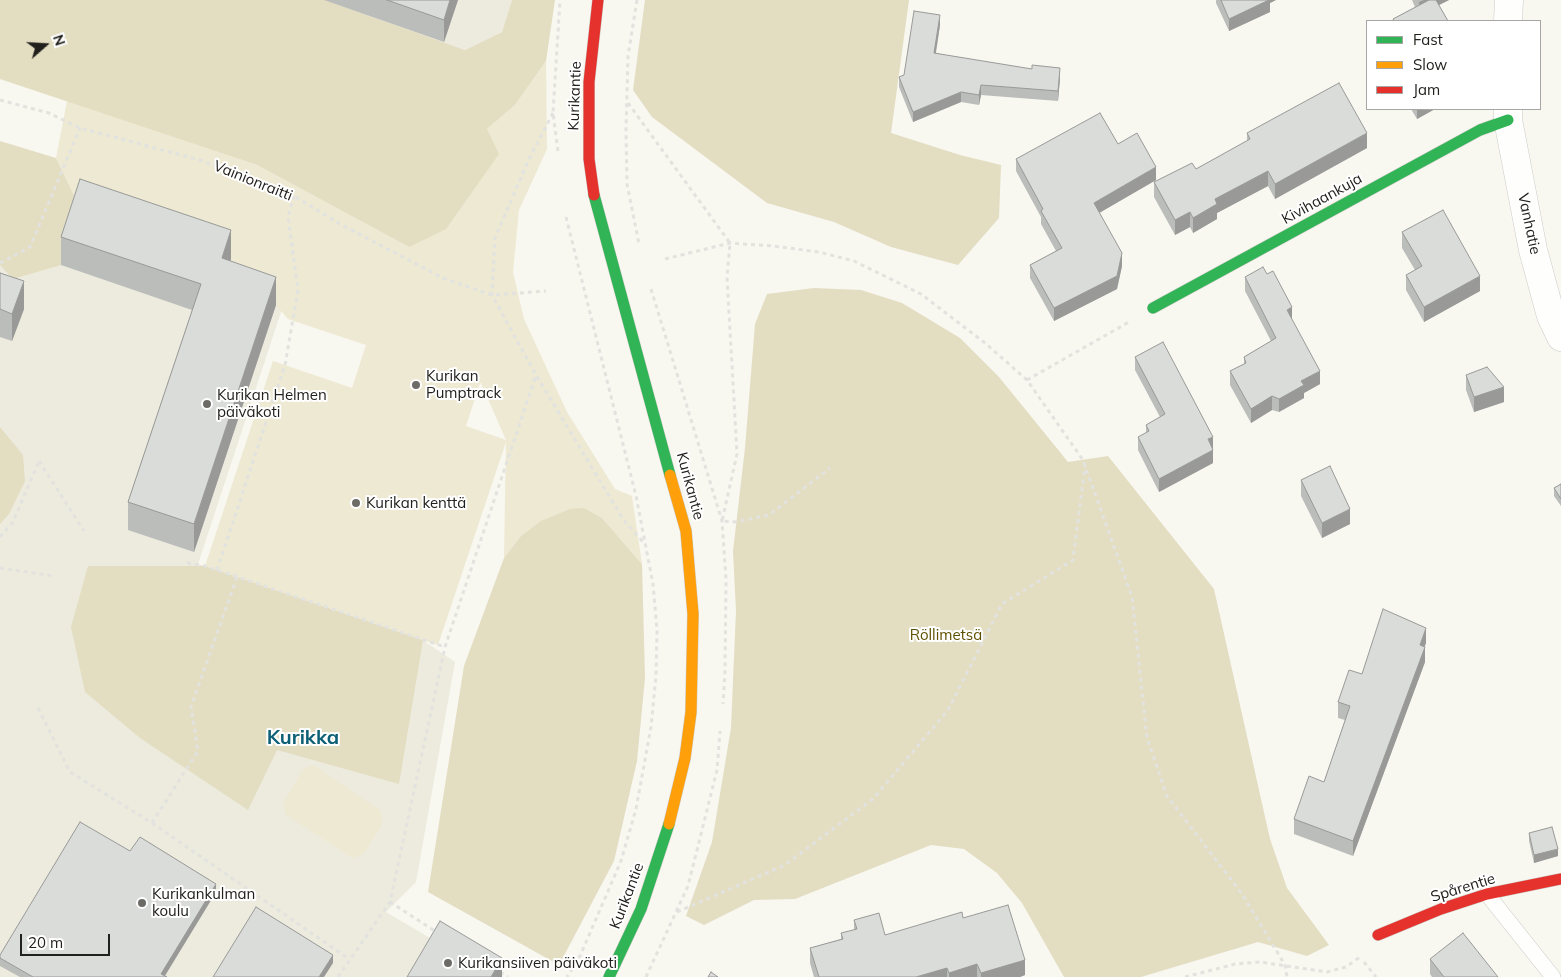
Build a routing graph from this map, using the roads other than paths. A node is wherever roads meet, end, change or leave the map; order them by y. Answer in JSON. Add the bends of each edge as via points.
{"nodes":[{"id":1,"x":598,"y":0,"type":"edge"},
{"id":2,"x":1508,"y":0,"type":"edge"},
{"id":3,"x":1508,"y":20,"type":"edge"},
{"id":4,"x":1508,"y":114,"type":"edge"},
{"id":5,"x":1153,"y":308,"type":"road end"},
{"id":6,"x":1561,"y":337,"type":"edge"},
{"id":7,"x":1561,"y":879,"type":"edge"},
{"id":8,"x":1487,"y":894,"type":"junction"},
{"id":9,"x":1378,"y":935,"type":"road end"},
{"id":10,"x":609,"y":977,"type":"edge"},
{"id":11,"x":1553,"y":977,"type":"edge"}],
"edges":[{"from":1,"to":10,"type":"main road","name":"Kurikantie","via":[[592,36],[588,107],[589,159],[595,204],[686,530],[693,614],[691,712],[675,805],[641,908]]},
{"from":2,"to":3,"type":"street"},
{"from":4,"to":5,"type":"main road","name":"Kivihaankuja"},
{"from":4,"to":6,"type":"street","name":"Vanhatie","via":[[1533,250],[1551,316]]},
{"from":7,"to":8,"type":"main road","name":"Spårentie"},
{"from":8,"to":9,"type":"main road","name":"Spårentie"},
{"from":8,"to":11,"type":"lane"}]}
